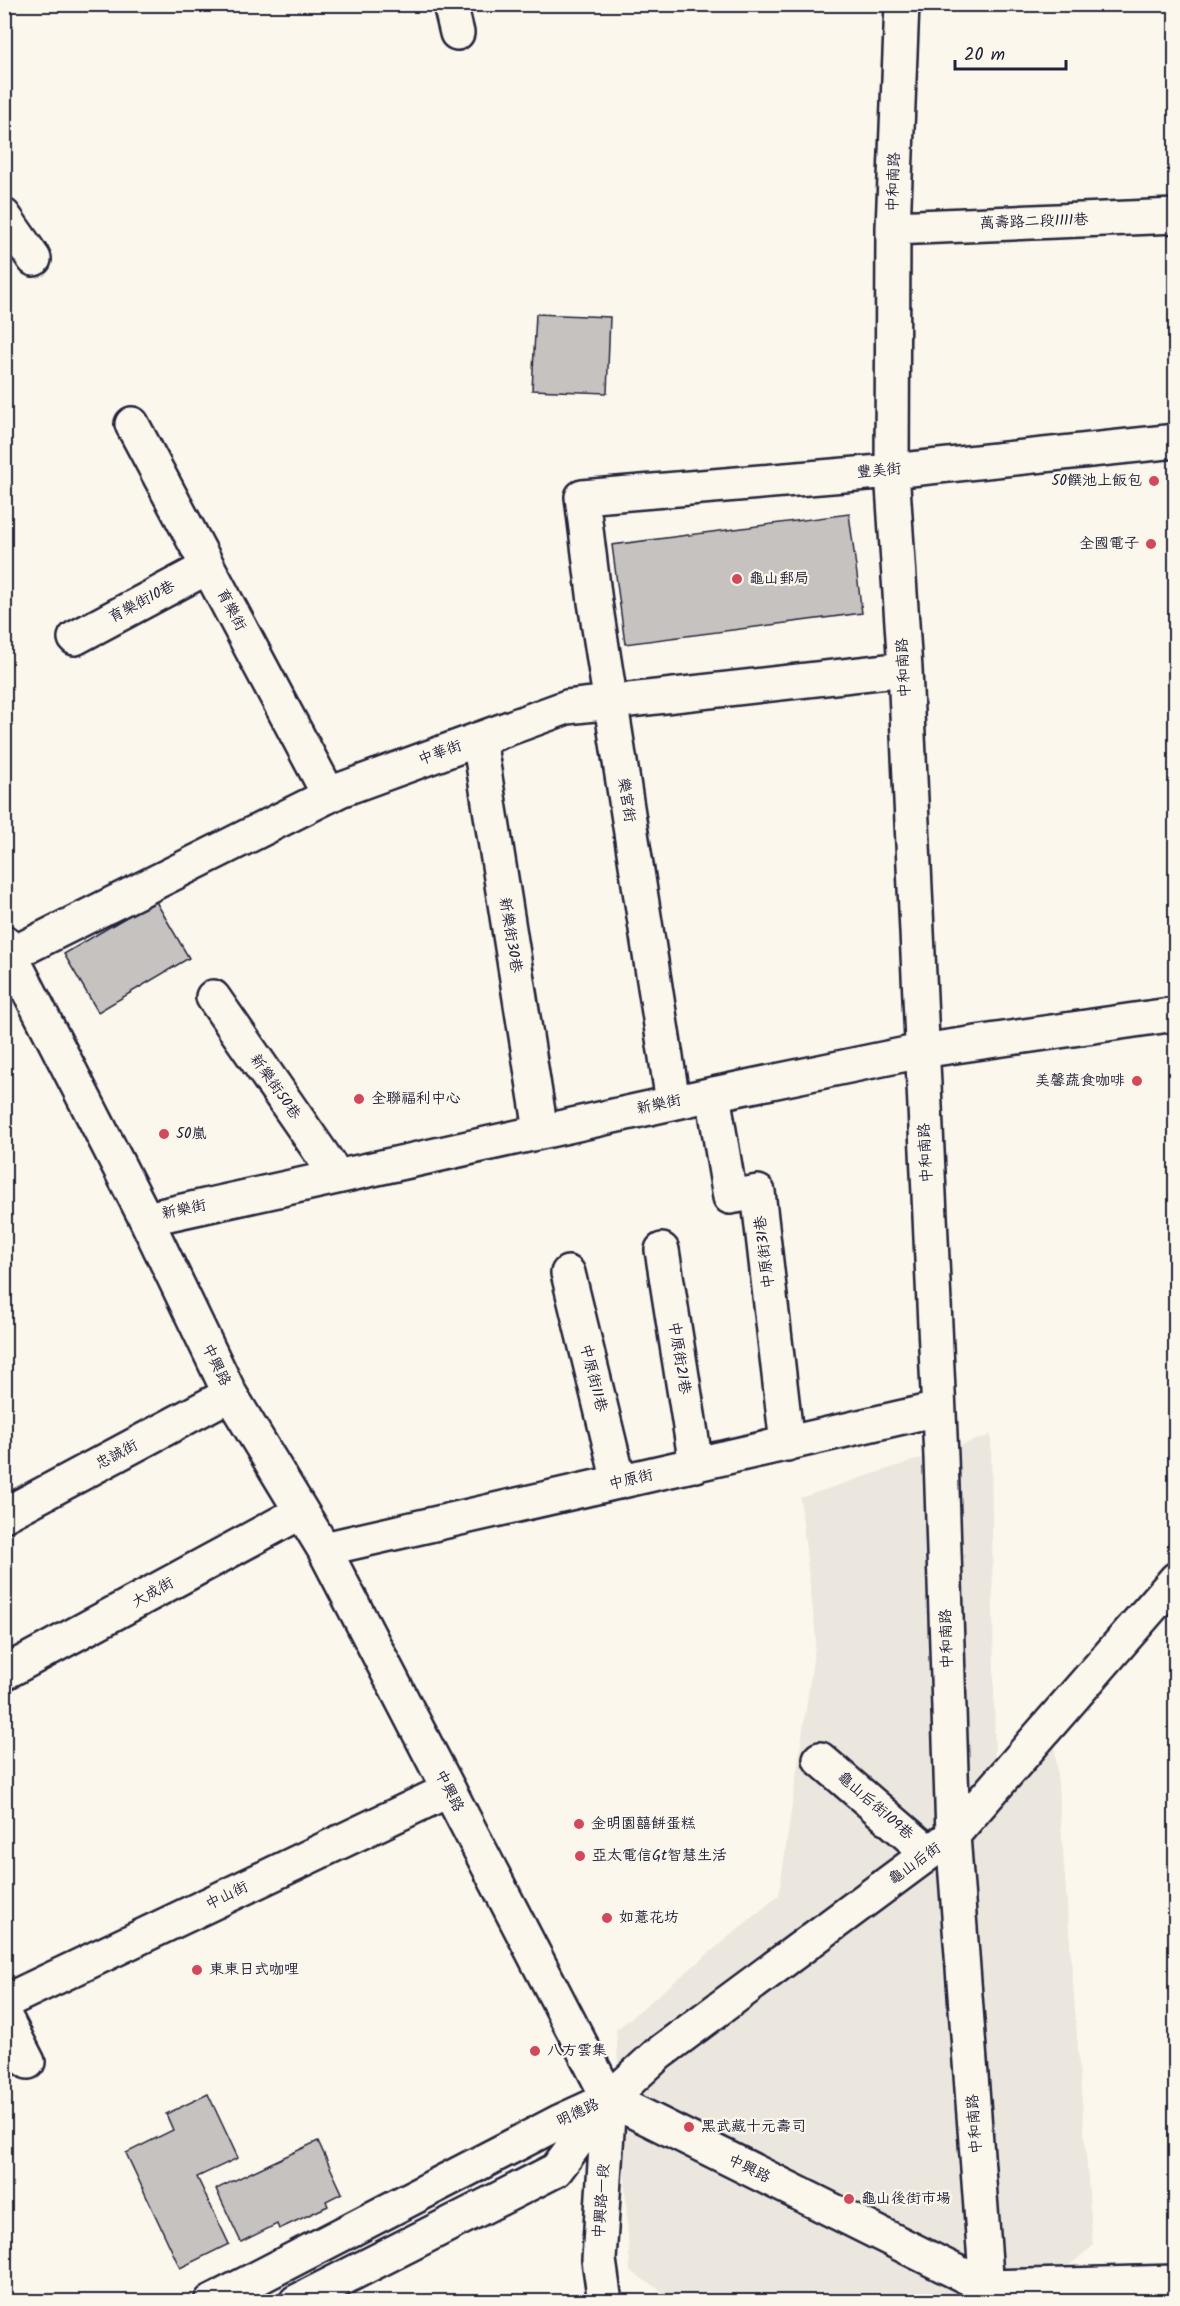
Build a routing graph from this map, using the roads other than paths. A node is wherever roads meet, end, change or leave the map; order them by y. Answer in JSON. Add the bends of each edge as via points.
{"nodes":[{"id":1,"x":902,"y":4,"type":"edge"},
{"id":2,"x":4,"y":216,"type":"edge"},
{"id":3,"x":1176,"y":216,"type":"edge"},
{"id":4,"x":893,"y":228,"type":"junction"},
{"id":5,"x":34,"y":259,"type":"dead end"},
{"id":6,"x":132,"y":424,"type":"dead end"},
{"id":7,"x":1176,"y":441,"type":"edge"},
{"id":8,"x":892,"y":471,"type":"junction"},
{"id":9,"x":582,"y":497,"type":"joint"},
{"id":10,"x":208,"y":567,"type":"junction"},
{"id":11,"x":75,"y":638,"type":"dead end"},
{"id":12,"x":905,"y":669,"type":"junction"},
{"id":13,"x":611,"y":703,"type":"junction"},
{"id":14,"x":479,"y":739,"type":"junction"},
{"id":15,"x":329,"y":795,"type":"junction"},
{"id":16,"x":7,"y":952,"type":"edge"},
{"id":17,"x":213,"y":997,"type":"dead end"},
{"id":18,"x":1176,"y":1014,"type":"edge"},
{"id":19,"x":921,"y":1051,"type":"junction"},
{"id":20,"x":713,"y":1094,"type":"junction"},
{"id":21,"x":673,"y":1102,"type":"junction"},
{"id":22,"x":542,"y":1131,"type":"junction"},
{"id":23,"x":337,"y":1176,"type":"junction"},
{"id":24,"x":146,"y":1219,"type":"junction"},
{"id":25,"x":662,"y":1250,"type":"dead end"},
{"id":26,"x":568,"y":1273,"type":"dead end"},
{"id":27,"x":230,"y":1394,"type":"junction"},
{"id":28,"x":938,"y":1410,"type":"junction"},
{"id":29,"x":787,"y":1444,"type":"junction"},
{"id":30,"x":696,"y":1465,"type":"junction"},
{"id":31,"x":619,"y":1482,"type":"junction"},
{"id":32,"x":301,"y":1512,"type":"junction"},
{"id":33,"x":4,"y":1515,"type":"edge"},
{"id":34,"x":324,"y":1550,"type":"junction"},
{"id":35,"x":1176,"y":1579,"type":"edge"},
{"id":36,"x":4,"y":1673,"type":"edge"},
{"id":37,"x":820,"y":1759,"type":"dead end"},
{"id":38,"x":449,"y":1790,"type":"junction"},
{"id":39,"x":941,"y":1844,"type":"junction"},
{"id":40,"x":4,"y":2002,"type":"edge"},
{"id":41,"x":4,"y":2015,"type":"edge"},
{"id":42,"x":28,"y":2062,"type":"dead end"},
{"id":43,"x":609,"y":2099,"type":"junction"},
{"id":44,"x":1176,"y":2282,"type":"edge"},
{"id":45,"x":338,"y":2291,"type":"edge"},
{"id":46,"x":987,"y":2294,"type":"edge"},
{"id":47,"x":211,"y":2301,"type":"edge"},
{"id":48,"x":296,"y":2301,"type":"edge"},
{"id":49,"x":605,"y":2301,"type":"edge"}],
"edges":[{"from":1,"to":4,"type":"street","name":"中和南路"},
{"from":2,"to":5,"type":"street"},
{"from":3,"to":4,"type":"street","name":"萬壽路二段1111巷"},
{"from":4,"to":8,"type":"street","name":"中和南路"},
{"from":6,"to":10,"type":"street","name":"育樂街"},
{"from":7,"to":8,"type":"street","name":"豐美街"},
{"from":8,"to":9,"type":"street","name":"豐美街"},
{"from":8,"to":12,"type":"street","name":"中和南路"},
{"from":9,"to":13,"type":"street","name":"樂宮街"},
{"from":10,"to":11,"type":"street","name":"育樂街10巷"},
{"from":10,"to":15,"type":"street","name":"育樂街"},
{"from":12,"to":13,"type":"street","name":"中華街"},
{"from":12,"to":19,"type":"street","name":"中和南路"},
{"from":13,"to":14,"type":"street","name":"中華街","via":[[567,707]]},
{"from":13,"to":21,"type":"street","name":"樂宮街"},
{"from":14,"to":15,"type":"street","name":"中華街"},
{"from":14,"to":22,"type":"street","name":"新樂街30巷"},
{"from":15,"to":16,"type":"street","name":"中華街"},
{"from":16,"to":24,"type":"street","name":"中興路"},
{"from":17,"to":23,"type":"street","name":"新樂街50巷"},
{"from":18,"to":19,"type":"street","name":"新樂街"},
{"from":19,"to":20,"type":"street","name":"新樂街"},
{"from":19,"to":28,"type":"street","name":"中和南路"},
{"from":20,"to":21,"type":"street","name":"新樂街"},
{"from":20,"to":29,"type":"street","name":"中原街31巷","via":[[730,1197],[758,1192]]},
{"from":21,"to":22,"type":"street","name":"新樂街"},
{"from":22,"to":23,"type":"street","name":"新樂街"},
{"from":23,"to":24,"type":"street","name":"新樂街"},
{"from":24,"to":27,"type":"street","name":"中興路"},
{"from":25,"to":30,"type":"street","name":"中原街21巷"},
{"from":26,"to":31,"type":"street","name":"中原街11巷"},
{"from":27,"to":32,"type":"street","name":"中興路"},
{"from":27,"to":33,"type":"street","name":"忠誠街"},
{"from":28,"to":29,"type":"street","name":"中原街"},
{"from":28,"to":39,"type":"street","name":"中和南路"},
{"from":29,"to":30,"type":"street","name":"中原街"},
{"from":30,"to":31,"type":"street","name":"中原街"},
{"from":31,"to":34,"type":"street","name":"中原街"},
{"from":32,"to":34,"type":"street","name":"中興路"},
{"from":32,"to":36,"type":"street","name":"大成街"},
{"from":34,"to":38,"type":"street","name":"中興路"},
{"from":35,"to":39,"type":"street","name":"龜山后街"},
{"from":37,"to":39,"type":"street","name":"龜山后街109巷"},
{"from":38,"to":40,"type":"street","name":"中山街"},
{"from":38,"to":43,"type":"street","name":"中興路"},
{"from":39,"to":43,"type":"street","name":"龜山后街","via":[[658,2054]]},
{"from":39,"to":46,"type":"street","name":"中和南路"},
{"from":41,"to":42,"type":"street"},
{"from":43,"to":45,"type":"street","name":"明德路","via":[[556,2170]]},
{"from":43,"to":46,"type":"street","name":"中興路"},
{"from":43,"to":47,"type":"street","name":"明德路"},
{"from":43,"to":49,"type":"street","name":"中興路一段","via":[[599,2260]]},
{"from":44,"to":46,"type":"street","name":"中興路"},
{"from":45,"to":48,"type":"street","name":"明德路"}]}
